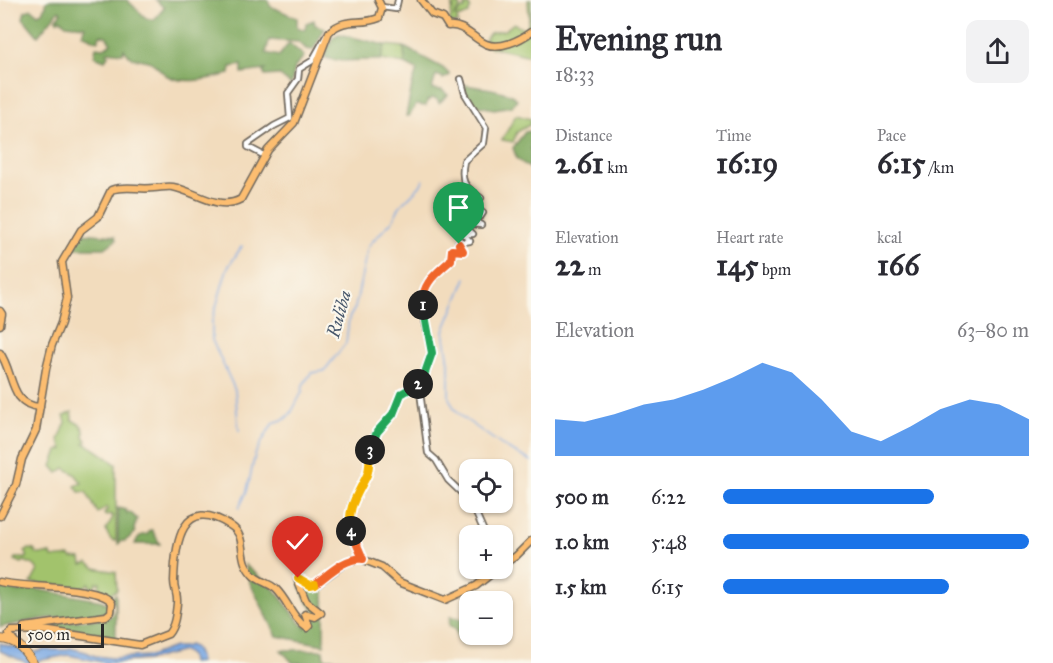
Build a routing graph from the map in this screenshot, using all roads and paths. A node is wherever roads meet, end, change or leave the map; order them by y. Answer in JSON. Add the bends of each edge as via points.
{"nodes":[{"id":1,"x":378,"y":0,"type":"edge"},
{"id":2,"x":398,"y":0,"type":"edge"},
{"id":3,"x":421,"y":0,"type":"edge"},
{"id":4,"x":382,"y":7,"type":"junction"},
{"id":5,"x":531,"y":32,"type":"edge"},
{"id":6,"x":328,"y":33,"type":"junction"},
{"id":7,"x":461,"y":79,"type":"dead end"},
{"id":8,"x":265,"y":156,"type":"junction"},
{"id":9,"x":0,"y":311,"type":"edge"},
{"id":10,"x":0,"y":325,"type":"edge"},
{"id":11,"x":0,"y":353,"type":"edge"},
{"id":12,"x":421,"y":384,"type":"junction"},
{"id":13,"x":40,"y":407,"type":"junction"},
{"id":14,"x":459,"y":491,"type":"edge"},
{"id":15,"x":0,"y":516,"type":"edge"},
{"id":16,"x":531,"y":541,"type":"edge"},
{"id":17,"x":363,"y":559,"type":"junction"},
{"id":18,"x":513,"y":559,"type":"edge"},
{"id":19,"x":485,"y":579,"type":"edge"},
{"id":20,"x":0,"y":582,"type":"edge"},
{"id":21,"x":0,"y":633,"type":"edge"},
{"id":22,"x":0,"y":639,"type":"edge"},
{"id":23,"x":16,"y":643,"type":"junction"},
{"id":24,"x":33,"y":663,"type":"edge"}],
"edges":[{"from":1,"to":4,"type":"main road"},
{"from":2,"to":4,"type":"street","via":[[396,9]]},
{"from":3,"to":5,"type":"main road","via":[[447,26],[459,26],[485,44],[506,44]]},
{"from":4,"to":6,"type":"main road","via":[[375,20],[341,23]]},
{"from":6,"to":8,"type":"main road","via":[[294,123]]},
{"from":6,"to":8,"type":"street","via":[[312,61],[299,69],[288,93],[290,118],[248,144]]},
{"from":7,"to":12,"type":"street","via":[[465,94],[486,128],[483,143],[466,158],[463,168],[463,180],[481,198],[466,202],[483,213],[481,216],[466,212],[466,216],[481,225],[461,223],[473,234],[463,234],[470,241],[458,243],[463,251],[452,250],[451,260],[424,291],[423,314],[432,353]]},
{"from":8,"to":13,"type":"main road","via":[[244,196],[234,203],[208,200],[172,187],[111,190],[98,217],[81,230],[62,262],[66,298]]},
{"from":9,"to":10,"type":"main road"},
{"from":11,"to":13,"type":"main road","via":[[8,365],[14,391],[25,404]]},
{"from":12,"to":14,"type":"street","via":[[428,453]]},
{"from":12,"to":17,"type":"street","via":[[401,394],[394,412],[372,442],[368,471],[350,514],[350,529]]},
{"from":13,"to":15,"type":"main road","via":[[33,439]]},
{"from":16,"to":18,"type":"main road"},
{"from":17,"to":19,"type":"main road","via":[[382,567],[399,582],[442,600]]},
{"from":17,"to":23,"type":"main road","via":[[345,563],[315,585],[297,579],[306,601],[321,614],[305,614],[309,626],[306,628],[276,590],[252,574],[236,530],[215,518],[195,515],[186,525],[178,546],[174,583],[177,604],[168,634],[140,645],[41,630],[12,631],[9,634]]},
{"from":20,"to":21,"type":"main road","via":[[94,593],[108,597],[112,607],[106,616]]},
{"from":22,"to":23,"type":"highway"},
{"from":23,"to":24,"type":"highway"}]}
